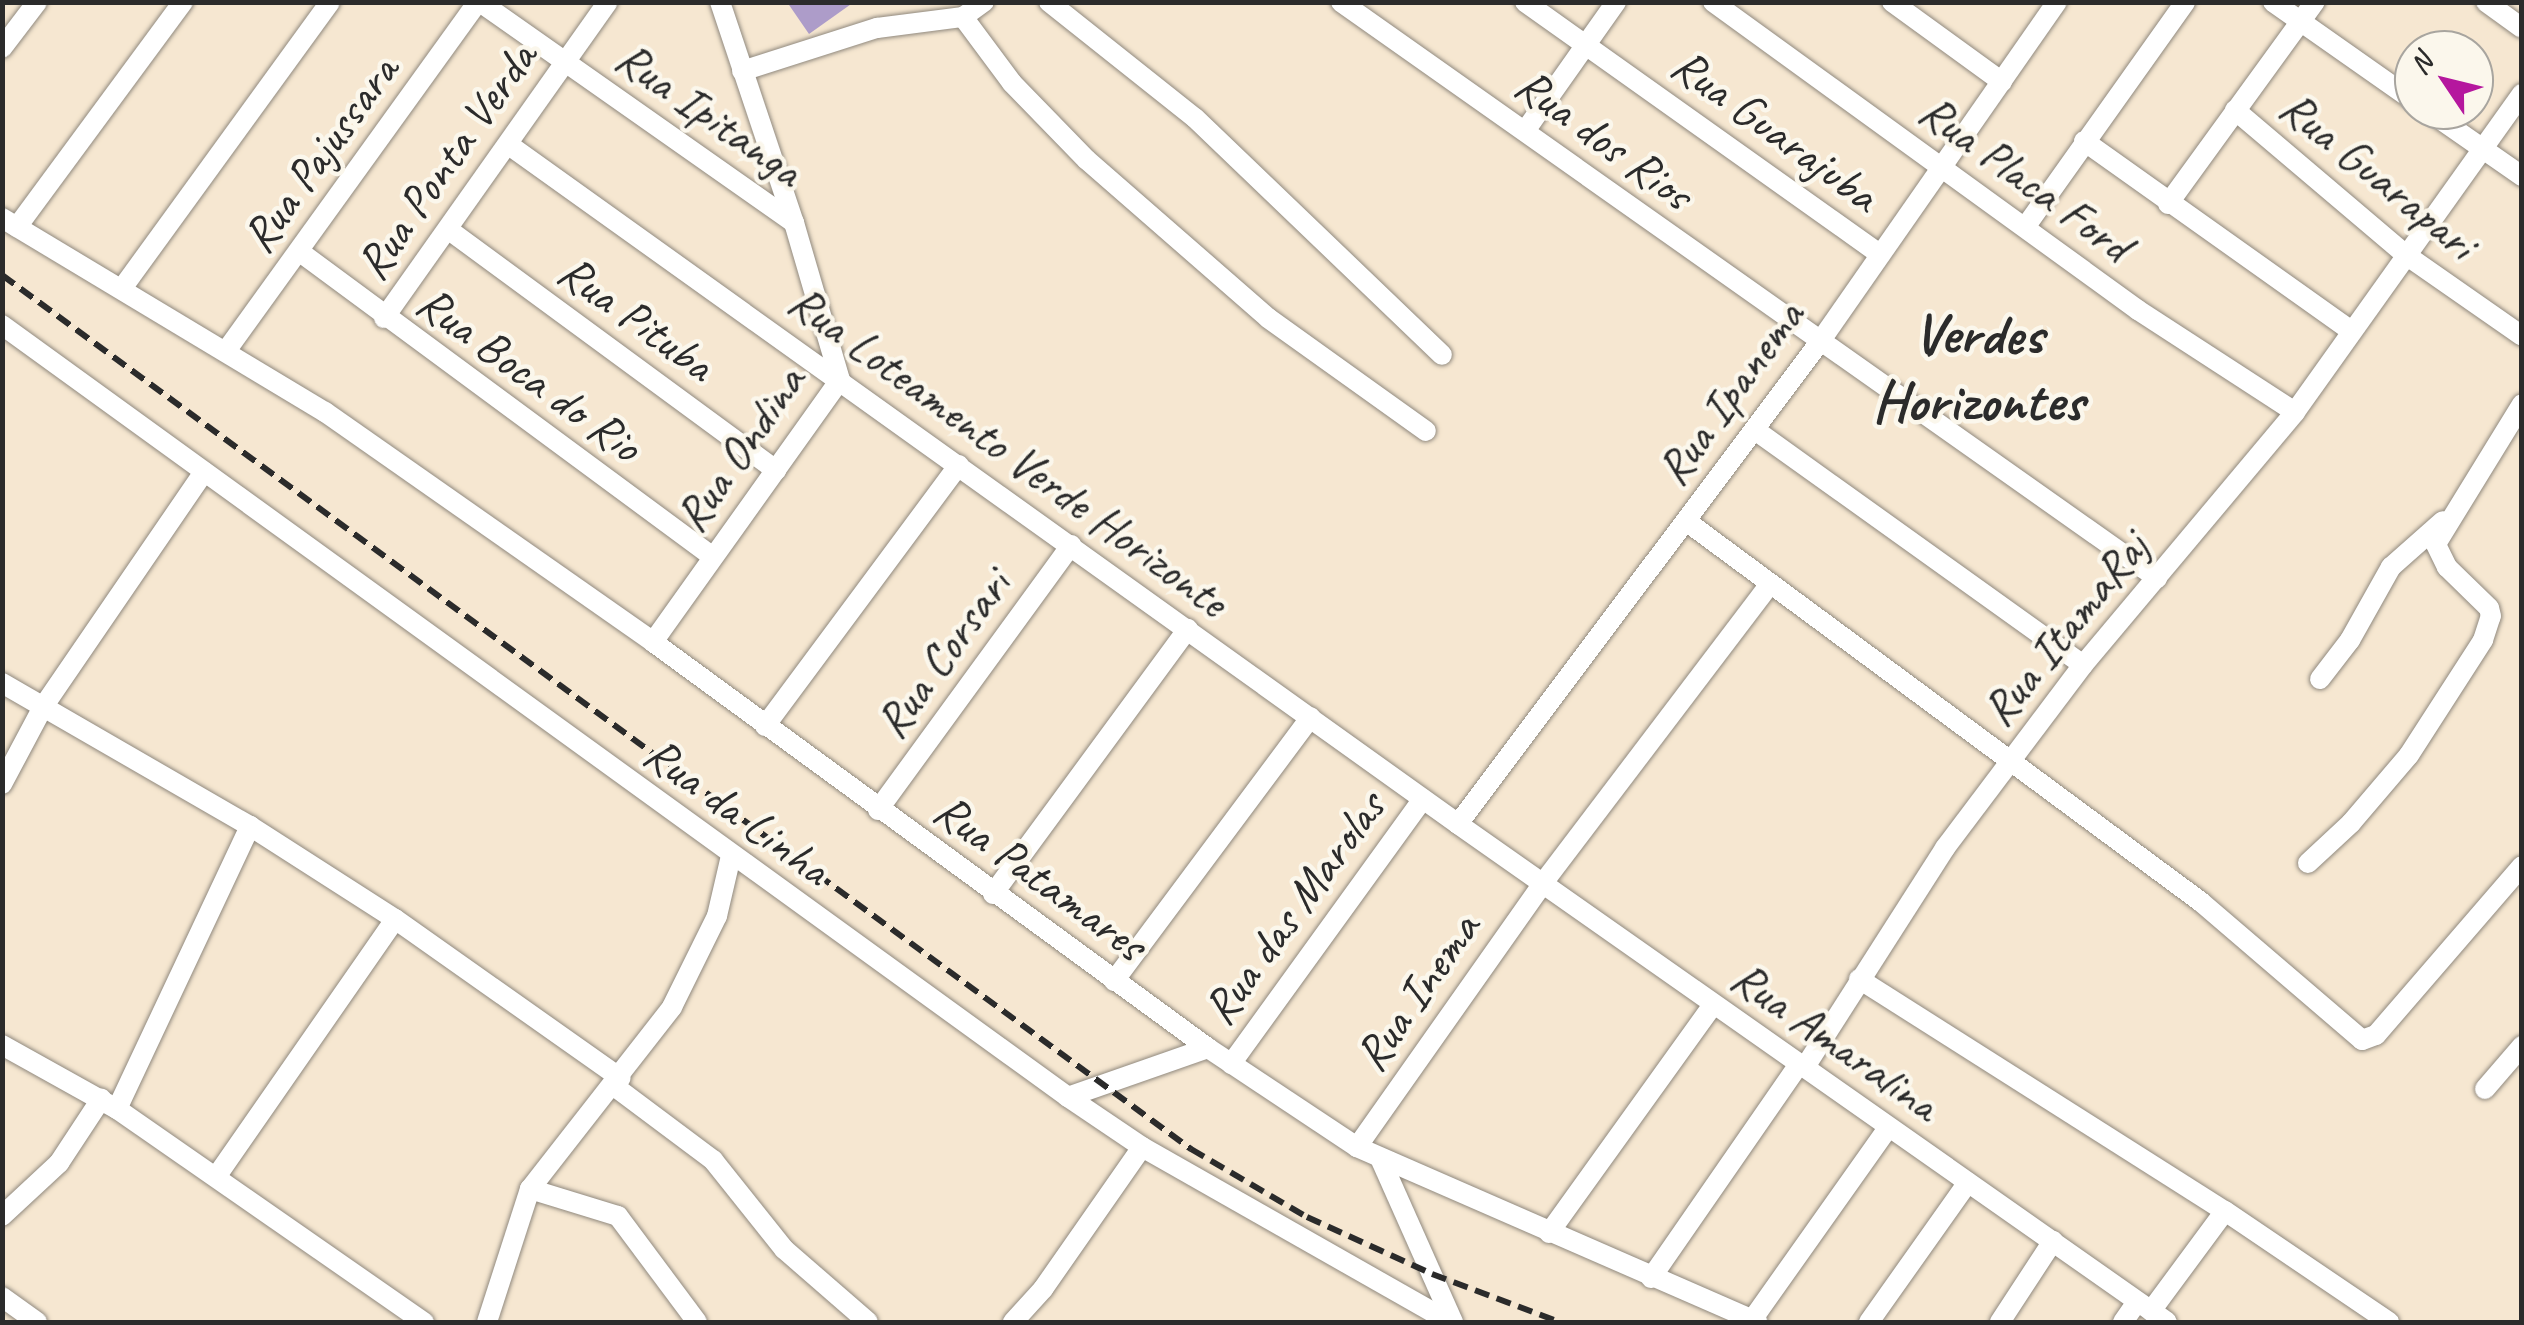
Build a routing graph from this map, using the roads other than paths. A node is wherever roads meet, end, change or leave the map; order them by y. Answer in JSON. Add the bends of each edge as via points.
{"nodes":[{"id":1,"x":37,"y":2,"type":"edge"},
{"id":2,"x":330,"y":2,"type":"edge"},
{"id":3,"x":479,"y":2,"type":"edge"},
{"id":4,"x":608,"y":2,"type":"edge"},
{"id":5,"x":720,"y":2,"type":"edge"},
{"id":6,"x":984,"y":2,"type":"edge"},
{"id":7,"x":1049,"y":2,"type":"edge"},
{"id":8,"x":1341,"y":2,"type":"edge"},
{"id":9,"x":1525,"y":2,"type":"edge"},
{"id":10,"x":1616,"y":2,"type":"edge"},
{"id":11,"x":1713,"y":2,"type":"edge"},
{"id":12,"x":1892,"y":2,"type":"edge"},
{"id":13,"x":2057,"y":2,"type":"edge"},
{"id":14,"x":2185,"y":2,"type":"edge"},
{"id":15,"x":2273,"y":2,"type":"edge"},
{"id":16,"x":2315,"y":2,"type":"edge"},
{"id":17,"x":2486,"y":2,"type":"edge"},
{"id":18,"x":181,"y":3,"type":"edge"},
{"id":19,"x":963,"y":17,"type":"junction"},
{"id":20,"x":2300,"y":22,"type":"junction"},
{"id":21,"x":2522,"y":28,"type":"edge"},
{"id":22,"x":1586,"y":44,"type":"junction"},
{"id":23,"x":2,"y":48,"type":"edge"},
{"id":24,"x":566,"y":62,"type":"junction"},
{"id":25,"x":742,"y":71,"type":"junction"},
{"id":26,"x":2002,"y":82,"type":"junction"},
{"id":27,"x":2394,"y":87,"type":"edge"},
{"id":28,"x":2522,"y":94,"type":"edge"},
{"id":29,"x":2235,"y":110,"type":"junction"},
{"id":30,"x":2456,"y":130,"type":"edge"},
{"id":31,"x":1524,"y":131,"type":"junction"},
{"id":32,"x":2084,"y":141,"type":"junction"},
{"id":33,"x":509,"y":145,"type":"junction"},
{"id":34,"x":2483,"y":148,"type":"junction"},
{"id":35,"x":1943,"y":168,"type":"junction"},
{"id":36,"x":2522,"y":176,"type":"edge"},
{"id":37,"x":2168,"y":204,"type":"junction"},
{"id":38,"x":10,"y":223,"type":"edge"},
{"id":39,"x":794,"y":223,"type":"junction"},
{"id":40,"x":2026,"y":226,"type":"junction"},
{"id":41,"x":449,"y":230,"type":"junction"},
{"id":42,"x":300,"y":252,"type":"junction"},
{"id":43,"x":1880,"y":254,"type":"junction"},
{"id":44,"x":2406,"y":255,"type":"junction"},
{"id":45,"x":122,"y":288,"type":"junction"},
{"id":46,"x":384,"y":318,"type":"junction"},
{"id":47,"x":2,"y":325,"type":"edge"},
{"id":48,"x":2349,"y":330,"type":"junction"},
{"id":49,"x":2522,"y":336,"type":"edge"},
{"id":50,"x":1818,"y":343,"type":"junction"},
{"id":51,"x":226,"y":351,"type":"junction"},
{"id":52,"x":1442,"y":355,"type":"dead end"},
{"id":53,"x":840,"y":380,"type":"junction"},
{"id":54,"x":2522,"y":404,"type":"edge"},
{"id":55,"x":2294,"y":412,"type":"junction"},
{"id":56,"x":1756,"y":430,"type":"junction"},
{"id":57,"x":1426,"y":431,"type":"dead end"},
{"id":58,"x":958,"y":465,"type":"junction"},
{"id":59,"x":776,"y":470,"type":"junction"},
{"id":60,"x":204,"y":472,"type":"junction"},
{"id":61,"x":2451,"y":514,"type":"junction"},
{"id":62,"x":1686,"y":521,"type":"junction"},
{"id":63,"x":1072,"y":545,"type":"junction"},
{"id":64,"x":713,"y":558,"type":"junction"},
{"id":65,"x":2157,"y":578,"type":"junction"},
{"id":66,"x":1770,"y":584,"type":"junction"},
{"id":67,"x":1188,"y":629,"type":"junction"},
{"id":68,"x":653,"y":642,"type":"junction"},
{"id":69,"x":2083,"y":665,"type":"junction"},
{"id":70,"x":2320,"y":679,"type":"dead end"},
{"id":71,"x":2,"y":682,"type":"edge"},
{"id":72,"x":43,"y":707,"type":"junction"},
{"id":73,"x":1311,"y":717,"type":"junction"},
{"id":74,"x":765,"y":726,"type":"junction"},
{"id":75,"x":2010,"y":762,"type":"junction"},
{"id":76,"x":2,"y":784,"type":"edge"},
{"id":77,"x":1423,"y":799,"type":"junction"},
{"id":78,"x":878,"y":810,"type":"junction"},
{"id":79,"x":1458,"y":824,"type":"junction"},
{"id":80,"x":250,"y":826,"type":"junction"},
{"id":81,"x":731,"y":856,"type":"junction"},
{"id":82,"x":2308,"y":864,"type":"dead end"},
{"id":83,"x":2522,"y":866,"type":"edge"},
{"id":84,"x":1543,"y":883,"type":"junction"},
{"id":85,"x":993,"y":894,"type":"junction"},
{"id":86,"x":394,"y":919,"type":"junction"},
{"id":87,"x":1860,"y":979,"type":"junction"},
{"id":88,"x":1114,"y":981,"type":"junction"},
{"id":89,"x":1713,"y":1005,"type":"junction"},
{"id":90,"x":2,"y":1045,"type":"edge"},
{"id":91,"x":2522,"y":1046,"type":"edge"},
{"id":92,"x":1208,"y":1048,"type":"junction"},
{"id":93,"x":1230,"y":1064,"type":"junction"},
{"id":94,"x":1802,"y":1065,"type":"junction"},
{"id":95,"x":617,"y":1082,"type":"junction"},
{"id":96,"x":2484,"y":1089,"type":"dead end"},
{"id":97,"x":1068,"y":1098,"type":"junction"},
{"id":98,"x":109,"y":1104,"type":"junction"},
{"id":99,"x":1888,"y":1128,"type":"junction"},
{"id":100,"x":1142,"y":1147,"type":"junction"},
{"id":101,"x":1357,"y":1147,"type":"junction"},
{"id":102,"x":1380,"y":1158,"type":"junction"},
{"id":103,"x":216,"y":1177,"type":"junction"},
{"id":104,"x":1968,"y":1182,"type":"junction"},
{"id":105,"x":530,"y":1189,"type":"junction"},
{"id":106,"x":2225,"y":1210,"type":"junction"},
{"id":107,"x":2,"y":1216,"type":"edge"},
{"id":108,"x":1549,"y":1233,"type":"junction"},
{"id":109,"x":2053,"y":1241,"type":"junction"},
{"id":110,"x":1651,"y":1278,"type":"junction"},
{"id":111,"x":2,"y":1297,"type":"edge"},
{"id":112,"x":2152,"y":1312,"type":"edge"},
{"id":113,"x":1755,"y":1321,"type":"edge"},
{"id":114,"x":38,"y":1322,"type":"edge"},
{"id":115,"x":424,"y":1322,"type":"edge"},
{"id":116,"x":487,"y":1322,"type":"edge"},
{"id":117,"x":697,"y":1322,"type":"edge"},
{"id":118,"x":868,"y":1322,"type":"edge"},
{"id":119,"x":1014,"y":1322,"type":"edge"},
{"id":120,"x":1452,"y":1322,"type":"edge"},
{"id":121,"x":1869,"y":1322,"type":"edge"},
{"id":122,"x":2000,"y":1322,"type":"edge"},
{"id":123,"x":2123,"y":1322,"type":"edge"},
{"id":124,"x":2390,"y":1322,"type":"edge"}],
"edges":[{"from":1,"to":23,"type":"street"},
{"from":2,"to":45,"type":"street"},
{"from":3,"to":24,"type":"street","name":"Rua Ipitanga"},
{"from":3,"to":42,"type":"street","name":"Rua Pajussara"},
{"from":4,"to":24,"type":"street","name":"Rua Ponta Verda"},
{"from":5,"to":25,"type":"street","name":"Rua Ondina"},
{"from":6,"to":19,"type":"street"},
{"from":7,"to":52,"type":"street","via":[[1195,118]]},
{"from":8,"to":31,"type":"street","name":"Rua dos Rios"},
{"from":9,"to":22,"type":"street","name":"Rua Guarajuba"},
{"from":10,"to":22,"type":"street"},
{"from":11,"to":35,"type":"street","name":"Rua Placa Ford"},
{"from":12,"to":26,"type":"street"},
{"from":13,"to":26,"type":"street","name":"Rua Ipanema"},
{"from":14,"to":32,"type":"street"},
{"from":15,"to":20,"type":"street"},
{"from":16,"to":20,"type":"street"},
{"from":17,"to":21,"type":"street"},
{"from":18,"to":38,"type":"street"},
{"from":19,"to":25,"type":"street","via":[[877,28]]},
{"from":19,"to":57,"type":"street","via":[[1012,83],[1087,160],[1268,318]]},
{"from":20,"to":27,"type":"street"},
{"from":20,"to":29,"type":"street"},
{"from":22,"to":31,"type":"street"},
{"from":22,"to":43,"type":"street","name":"Rua Guarajuba"},
{"from":24,"to":33,"type":"street","name":"Rua Ponta Verda"},
{"from":24,"to":39,"type":"street","name":"Rua Ipitanga"},
{"from":25,"to":39,"type":"street","name":"Rua Ondina"},
{"from":26,"to":35,"type":"street","name":"Rua Ipanema"},
{"from":28,"to":34,"type":"street","name":"Rua ItamaRaj"},
{"from":29,"to":37,"type":"street"},
{"from":29,"to":44,"type":"street","name":"Rua Guarapari"},
{"from":30,"to":34,"type":"street"},
{"from":31,"to":50,"type":"street","name":"Rua dos Rios"},
{"from":32,"to":37,"type":"street"},
{"from":32,"to":40,"type":"street"},
{"from":33,"to":41,"type":"street","name":"Rua Ponta Verda"},
{"from":33,"to":53,"type":"street","name":"Rua Loteamento Verde Horizonte"},
{"from":34,"to":36,"type":"street"},
{"from":34,"to":44,"type":"street","name":"Rua ItamaRaj"},
{"from":35,"to":40,"type":"street","name":"Rua Placa Ford"},
{"from":35,"to":43,"type":"street","name":"Rua Ipanema"},
{"from":37,"to":48,"type":"street"},
{"from":38,"to":45,"type":"street","name":"Rua Patamares"},
{"from":39,"to":53,"type":"street","name":"Rua Ondina"},
{"from":40,"to":55,"type":"street","name":"Rua Placa Ford","via":[[2138,310]]},
{"from":41,"to":46,"type":"street","name":"Rua Ponta Verda"},
{"from":41,"to":59,"type":"street","name":"Rua Pituba"},
{"from":42,"to":46,"type":"street","name":"Rua Boca do Rio"},
{"from":42,"to":51,"type":"street","name":"Rua Pajussara"},
{"from":43,"to":50,"type":"street","name":"Rua Ipanema"},
{"from":44,"to":48,"type":"street","name":"Rua ItamaRaj"},
{"from":44,"to":49,"type":"street","name":"Rua Guarapari"},
{"from":45,"to":51,"type":"street","name":"Rua Patamares"},
{"from":46,"to":64,"type":"street","name":"Rua Boca do Rio"},
{"from":47,"to":60,"type":"street","name":"Rua da Linha"},
{"from":48,"to":55,"type":"street","name":"Rua ItamaRaj"},
{"from":50,"to":56,"type":"street","name":"Rua Ipanema"},
{"from":50,"to":65,"type":"street","name":"Rua dos Rios"},
{"from":51,"to":68,"type":"street","name":"Rua Patamares"},
{"from":53,"to":58,"type":"street","name":"Rua Loteamento Verde Horizonte"},
{"from":53,"to":59,"type":"street","name":"Rua Ondina"},
{"from":54,"to":61,"type":"street"},
{"from":55,"to":65,"type":"street","name":"Rua ItamaRaj"},
{"from":56,"to":62,"type":"street","name":"Rua Ipanema"},
{"from":56,"to":69,"type":"street"},
{"from":58,"to":63,"type":"street","name":"Rua Loteamento Verde Horizonte"},
{"from":58,"to":74,"type":"street"},
{"from":59,"to":64,"type":"street","name":"Rua Ondina"},
{"from":60,"to":72,"type":"street"},
{"from":60,"to":81,"type":"street","name":"Rua da Linha"},
{"from":61,"to":70,"type":"street","via":[[2391,567],[2338,660]]},
{"from":61,"to":82,"type":"street","via":[[2436,544],[2439,556],[2485,602],[2489,626],[2409,754]]},
{"from":62,"to":66,"type":"street"},
{"from":62,"to":79,"type":"street","name":"Rua Ipanema"},
{"from":63,"to":67,"type":"street","name":"Rua Loteamento Verde Horizonte"},
{"from":63,"to":78,"type":"street","name":"Rua Corsari"},
{"from":64,"to":68,"type":"street","name":"Rua Ondina"},
{"from":65,"to":69,"type":"street","name":"Rua ItamaRaj"},
{"from":66,"to":75,"type":"street"},
{"from":66,"to":84,"type":"street","name":"Rua Inema"},
{"from":67,"to":73,"type":"street","name":"Rua Loteamento Verde Horizonte"},
{"from":67,"to":85,"type":"street"},
{"from":68,"to":74,"type":"street","name":"Rua Patamares"},
{"from":69,"to":75,"type":"street","name":"Rua ItamaRaj"},
{"from":71,"to":72,"type":"street"},
{"from":72,"to":76,"type":"street"},
{"from":72,"to":80,"type":"street"},
{"from":73,"to":77,"type":"street","name":"Rua Loteamento Verde Horizonte"},
{"from":73,"to":88,"type":"street"},
{"from":74,"to":78,"type":"street","name":"Rua Patamares"},
{"from":75,"to":83,"type":"street","via":[[2201,902],[2365,1041]]},
{"from":75,"to":87,"type":"street","name":"Rua ItamaRaj"},
{"from":77,"to":79,"type":"street","name":"Rua Loteamento Verde Horizonte"},
{"from":77,"to":93,"type":"street","name":"Rua das Marolas"},
{"from":78,"to":85,"type":"street","name":"Rua Patamares"},
{"from":79,"to":84,"type":"street","name":"Rua Amaralina"},
{"from":80,"to":86,"type":"street"},
{"from":80,"to":98,"type":"street"},
{"from":81,"to":95,"type":"street","via":[[717,916],[692,971]]},
{"from":81,"to":97,"type":"street","name":"Rua da Linha"},
{"from":84,"to":89,"type":"street","name":"Rua Amaralina"},
{"from":84,"to":101,"type":"street","name":"Rua Inema"},
{"from":85,"to":88,"type":"street","name":"Rua Patamares"},
{"from":86,"to":95,"type":"street"},
{"from":86,"to":103,"type":"street"},
{"from":87,"to":94,"type":"street","name":"Rua ItamaRaj"},
{"from":87,"to":106,"type":"street"},
{"from":88,"to":92,"type":"street","name":"Rua Patamares"},
{"from":89,"to":94,"type":"street","name":"Rua Amaralina"},
{"from":89,"to":108,"type":"street"},
{"from":90,"to":98,"type":"street"},
{"from":91,"to":96,"type":"street"},
{"from":92,"to":93,"type":"street","name":"Rua Patamares"},
{"from":92,"to":97,"type":"street"},
{"from":93,"to":101,"type":"street","name":"Rua Patamares"},
{"from":94,"to":99,"type":"street","name":"Rua Amaralina"},
{"from":94,"to":110,"type":"street","name":"Rua ItamaRaj"},
{"from":95,"to":105,"type":"street"},
{"from":95,"to":118,"type":"street","via":[[712,1160],[784,1249]]},
{"from":97,"to":100,"type":"street","name":"Rua da Linha"},
{"from":98,"to":103,"type":"street"},
{"from":98,"to":107,"type":"street"},
{"from":99,"to":104,"type":"street","name":"Rua Amaralina"},
{"from":99,"to":113,"type":"street"},
{"from":100,"to":119,"type":"street"},
{"from":100,"to":120,"type":"street","name":"Rua da Linha"},
{"from":101,"to":102,"type":"street","name":"Rua Patamares"},
{"from":102,"to":108,"type":"street","name":"Rua Patamares"},
{"from":102,"to":120,"type":"street"},
{"from":103,"to":115,"type":"street"},
{"from":104,"to":109,"type":"street","name":"Rua Amaralina"},
{"from":104,"to":121,"type":"street"},
{"from":105,"to":116,"type":"street"},
{"from":105,"to":117,"type":"street","via":[[602,1207],[626,1222]]},
{"from":106,"to":112,"type":"street"},
{"from":106,"to":124,"type":"street"},
{"from":108,"to":110,"type":"street","name":"Rua Patamares"},
{"from":109,"to":112,"type":"street","name":"Rua Amaralina"},
{"from":109,"to":122,"type":"street"},
{"from":110,"to":113,"type":"street","name":"Rua Patamares"},
{"from":111,"to":114,"type":"street"},
{"from":112,"to":123,"type":"street"}]}
